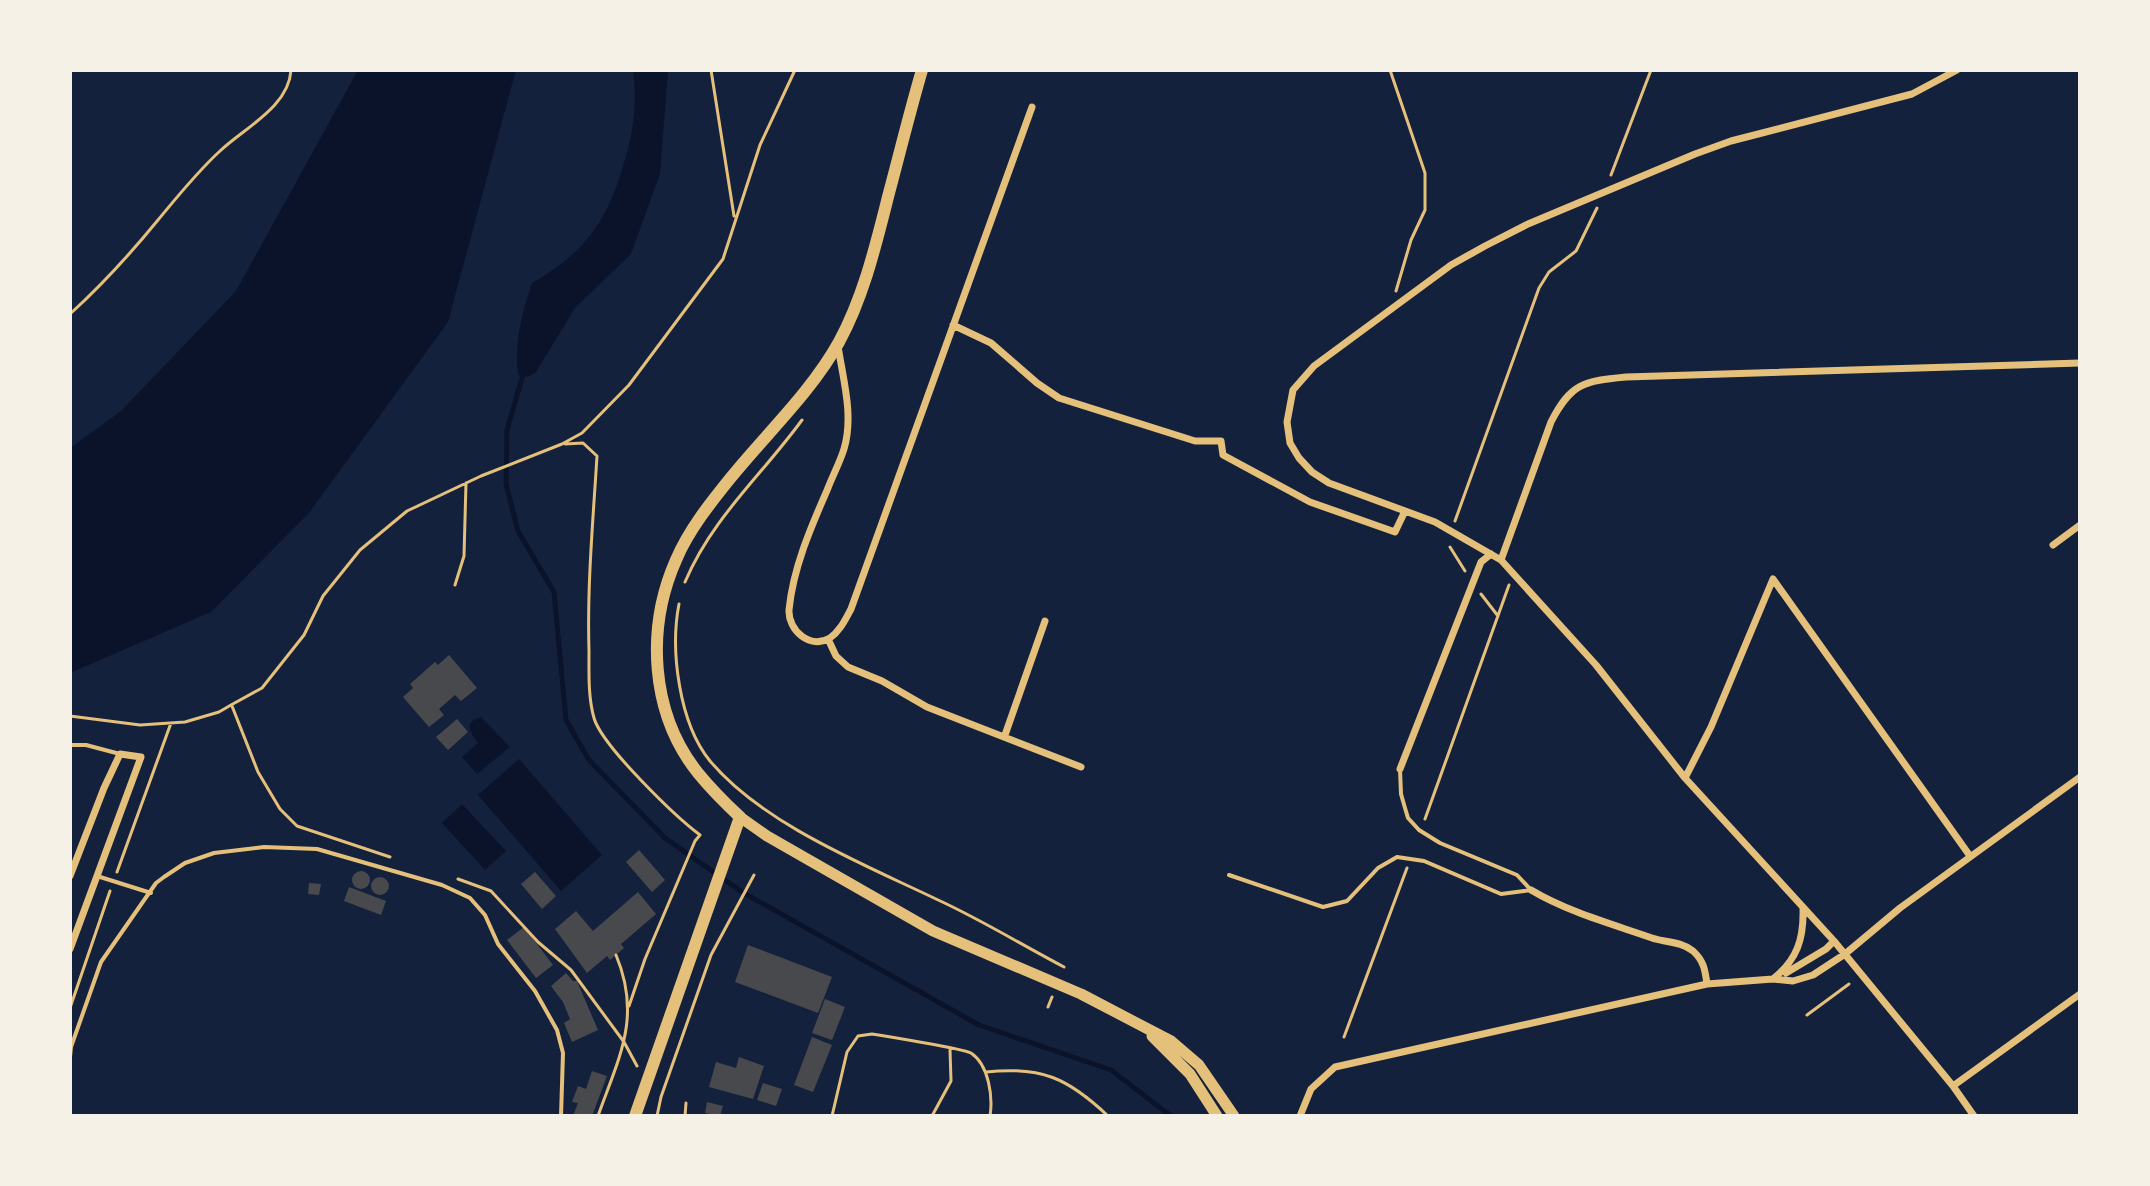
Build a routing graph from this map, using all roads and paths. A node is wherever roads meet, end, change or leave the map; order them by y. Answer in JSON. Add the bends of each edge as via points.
{"nodes":[{"id":1,"x":291,"y":70,"type":"edge"},
{"id":2,"x":711,"y":70,"type":"edge"},
{"id":3,"x":795,"y":70,"type":"edge"},
{"id":4,"x":922,"y":70,"type":"edge"},
{"id":5,"x":1390,"y":70,"type":"edge"},
{"id":6,"x":1651,"y":70,"type":"edge"},
{"id":7,"x":1957,"y":70,"type":"edge"},
{"id":8,"x":1032,"y":107,"type":"dead end"},
{"id":9,"x":1615,"y":167,"type":"dead end"},
{"id":10,"x":1595,"y":212,"type":"dead end"},
{"id":11,"x":734,"y":219,"type":"junction"},
{"id":12,"x":1392,"y":309,"type":"junction"},
{"id":13,"x":70,"y":314,"type":"edge"},
{"id":14,"x":953,"y":325,"type":"junction"},
{"id":15,"x":838,"y":344,"type":"junction"},
{"id":16,"x":2080,"y":363,"type":"edge"},
{"id":17,"x":806,"y":415,"type":"dead end"},
{"id":18,"x":562,"y":444,"type":"junction"},
{"id":19,"x":466,"y":483,"type":"junction"},
{"id":20,"x":1405,"y":511,"type":"junction"},
{"id":21,"x":2080,"y":525,"type":"edge"},
{"id":22,"x":1452,"y":530,"type":"junction"},
{"id":23,"x":2053,"y":545,"type":"dead end"},
{"id":24,"x":1491,"y":554,"type":"junction"},
{"id":25,"x":1501,"y":560,"type":"junction"},
{"id":26,"x":1513,"y":574,"type":"junction"},
{"id":27,"x":1473,"y":583,"type":"junction"},
{"id":28,"x":455,"y":585,"type":"dead end"},
{"id":29,"x":1498,"y":616,"type":"junction"},
{"id":30,"x":1045,"y":621,"type":"dead end"},
{"id":31,"x":828,"y":639,"type":"junction"},
{"id":32,"x":231,"y":705,"type":"junction"},
{"id":33,"x":70,"y":716,"type":"edge"},
{"id":34,"x":171,"y":723,"type":"junction"},
{"id":35,"x":1005,"y":735,"type":"junction"},
{"id":36,"x":70,"y":745,"type":"edge"},
{"id":37,"x":120,"y":754,"type":"junction"},
{"id":38,"x":1081,"y":767,"type":"dead end"},
{"id":39,"x":1400,"y":769,"type":"joint"},
{"id":40,"x":2080,"y":777,"type":"edge"},
{"id":41,"x":1685,"y":778,"type":"junction"},
{"id":42,"x":280,"y":809,"type":"dead end"},
{"id":43,"x":740,"y":817,"type":"junction"},
{"id":44,"x":1417,"y":827,"type":"junction"},
{"id":45,"x":1970,"y":856,"type":"junction"},
{"id":46,"x":1407,"y":869,"type":"dead end"},
{"id":47,"x":754,"y":875,"type":"dead end"},
{"id":48,"x":1229,"y":875,"type":"dead end"},
{"id":49,"x":70,"y":876,"type":"edge"},
{"id":50,"x":97,"y":876,"type":"junction"},
{"id":51,"x":114,"y":880,"type":"junction"},
{"id":52,"x":1531,"y":890,"type":"junction"},
{"id":53,"x":151,"y":893,"type":"junction"},
{"id":54,"x":1803,"y":908,"type":"junction"},
{"id":55,"x":1834,"y":941,"type":"junction"},
{"id":56,"x":70,"y":949,"type":"edge"},
{"id":57,"x":1845,"y":954,"type":"junction"},
{"id":58,"x":616,"y":955,"type":"dead end"},
{"id":59,"x":1064,"y":967,"type":"dead end"},
{"id":60,"x":1773,"y":979,"type":"junction"},
{"id":61,"x":1707,"y":984,"type":"junction"},
{"id":62,"x":1849,"y":984,"type":"dead end"},
{"id":63,"x":2080,"y":994,"type":"edge"},
{"id":64,"x":1052,"y":996,"type":"dead end"},
{"id":65,"x":629,"y":1006,"type":"junction"},
{"id":66,"x":1048,"y":1007,"type":"dead end"},
{"id":67,"x":70,"y":1008,"type":"edge"},
{"id":68,"x":1807,"y":1015,"type":"dead end"},
{"id":69,"x":1131,"y":1020,"type":"junction"},
{"id":70,"x":1344,"y":1037,"type":"dead end"},
{"id":71,"x":624,"y":1042,"type":"junction"},
{"id":72,"x":950,"y":1049,"type":"junction"},
{"id":73,"x":70,"y":1057,"type":"edge"},
{"id":74,"x":985,"y":1072,"type":"junction"},
{"id":75,"x":647,"y":1083,"type":"junction"},
{"id":76,"x":1953,"y":1086,"type":"junction"},
{"id":77,"x":686,"y":1103,"type":"dead end"},
{"id":78,"x":561,"y":1116,"type":"edge"},
{"id":79,"x":598,"y":1116,"type":"edge"},
{"id":80,"x":635,"y":1116,"type":"edge"},
{"id":81,"x":657,"y":1116,"type":"edge"},
{"id":82,"x":685,"y":1116,"type":"edge"},
{"id":83,"x":832,"y":1116,"type":"edge"},
{"id":84,"x":932,"y":1116,"type":"edge"},
{"id":85,"x":990,"y":1116,"type":"edge"},
{"id":86,"x":1108,"y":1116,"type":"edge"},
{"id":87,"x":1217,"y":1116,"type":"edge"},
{"id":88,"x":1234,"y":1116,"type":"edge"},
{"id":89,"x":1300,"y":1116,"type":"edge"},
{"id":90,"x":1974,"y":1116,"type":"edge"}],
"edges":[{"from":1,"to":13,"type":"path","via":[[277,103],[195,176]]},
{"from":2,"to":11,"type":"path"},
{"from":3,"to":11,"type":"path"},
{"from":4,"to":15,"type":"main road","via":[[870,263]]},
{"from":5,"to":12,"type":"path","via":[[1425,173],[1425,210]]},
{"from":6,"to":9,"type":"path"},
{"from":7,"to":12,"type":"street","via":[[1912,94],[1731,141],[1604,191],[1485,246]]},
{"from":8,"to":14,"type":"street"},
{"from":10,"to":22,"type":"path","via":[[1576,251],[1549,272],[1539,288]]},
{"from":11,"to":18,"type":"path","via":[[723,259],[629,385],[582,433]]},
{"from":12,"to":20,"type":"street","via":[[1300,380],[1287,422],[1290,443],[1312,472]]},
{"from":14,"to":20,"type":"street","via":[[991,343],[1059,398],[1195,441],[1221,441],[1223,455],[1310,502],[1395,532]]},
{"from":14,"to":31,"type":"street","via":[[851,609]]},
{"from":15,"to":31,"type":"street","via":[[848,411],[845,448],[807,536],[789,611],[797,633],[811,641]]},
{"from":15,"to":43,"type":"main road","via":[[692,530],[664,593],[656,656],[668,717],[696,771]]},
{"from":16,"to":25,"type":"street","via":[[1591,381],[1561,401]]},
{"from":17,"to":59,"type":"path","via":[[697,553],[681,592],[676,657],[693,731],[708,758],[740,792],[844,855]]},
{"from":18,"to":19,"type":"path"},
{"from":18,"to":65,"type":"path","via":[[583,443],[597,456],[587,603],[594,720],[654,794],[700,835]]},
{"from":19,"to":28,"type":"path","via":[[464,556]]},
{"from":19,"to":32,"type":"path","via":[[407,511],[360,550],[262,688]]},
{"from":20,"to":22,"type":"street"},
{"from":21,"to":23,"type":"street"},
{"from":22,"to":24,"type":"street"},
{"from":22,"to":27,"type":"path","via":[[1448,543]]},
{"from":24,"to":25,"type":"street"},
{"from":24,"to":27,"type":"street","via":[[1481,562]]},
{"from":25,"to":26,"type":"street"},
{"from":26,"to":29,"type":"path"},
{"from":26,"to":41,"type":"street","via":[[1596,665]]},
{"from":27,"to":29,"type":"path"},
{"from":27,"to":39,"type":"street"},
{"from":29,"to":44,"type":"path","via":[[1426,818]]},
{"from":30,"to":35,"type":"street"},
{"from":31,"to":35,"type":"street","via":[[848,667],[927,707]]},
{"from":32,"to":34,"type":"path"},
{"from":32,"to":42,"type":"path","via":[[258,772]]},
{"from":33,"to":34,"type":"path","via":[[140,725]]},
{"from":34,"to":51,"type":"path"},
{"from":35,"to":38,"type":"street"},
{"from":36,"to":37,"type":"lane"},
{"from":37,"to":49,"type":"street"},
{"from":37,"to":50,"type":"street","via":[[141,757]]},
{"from":39,"to":44,"type":"lane","via":[[1405,808]]},
{"from":40,"to":45,"type":"street"},
{"from":41,"to":45,"type":"street","via":[[1773,579]]},
{"from":41,"to":54,"type":"street"},
{"from":43,"to":69,"type":"main road","via":[[933,931]]},
{"from":43,"to":75,"type":"main road"},
{"from":44,"to":52,"type":"lane","via":[[1440,843],[1517,875]]},
{"from":45,"to":57,"type":"street"},
{"from":46,"to":70,"type":"path"},
{"from":47,"to":81,"type":"path","via":[[711,955]]},
{"from":48,"to":52,"type":"lane","via":[[1323,907],[1347,901],[1378,868],[1397,857],[1424,861],[1501,894]]},
{"from":50,"to":51,"type":"lane"},
{"from":50,"to":56,"type":"street"},
{"from":51,"to":53,"type":"lane"},
{"from":51,"to":67,"type":"path"},
{"from":52,"to":61,"type":"street","via":[[1596,918],[1683,945],[1705,965]]},
{"from":53,"to":73,"type":"lane","via":[[101,962]]},
{"from":53,"to":78,"type":"lane","via":[[156,883],[185,863],[214,853],[264,847],[317,849],[470,898],[557,1030],[563,1053]]},
{"from":54,"to":55,"type":"street"},
{"from":54,"to":60,"type":"street","via":[[1799,948]]},
{"from":55,"to":57,"type":"street"},
{"from":55,"to":60,"type":"street"},
{"from":57,"to":60,"type":"street","via":[[1813,975]]},
{"from":57,"to":76,"type":"street"},
{"from":58,"to":65,"type":"path"},
{"from":60,"to":61,"type":"street"},
{"from":61,"to":89,"type":"street","via":[[1335,1067],[1311,1089]]},
{"from":62,"to":68,"type":"path"},
{"from":63,"to":76,"type":"street"},
{"from":64,"to":66,"type":"path"},
{"from":65,"to":71,"type":"path"},
{"from":69,"to":87,"type":"main road","via":[[1180,1063]]},
{"from":69,"to":88,"type":"main road","via":[[1188,1053]]},
{"from":71,"to":75,"type":"path"},
{"from":71,"to":79,"type":"path"},
{"from":72,"to":74,"type":"path","via":[[970,1052]]},
{"from":72,"to":83,"type":"path","via":[[888,1036],[858,1036],[847,1052]]},
{"from":72,"to":84,"type":"path","via":[[951,1081]]},
{"from":74,"to":85,"type":"path"},
{"from":74,"to":86,"type":"path","via":[[1029,1070],[1053,1077]]},
{"from":75,"to":80,"type":"main road"},
{"from":76,"to":90,"type":"street"},
{"from":77,"to":82,"type":"path"}]}
